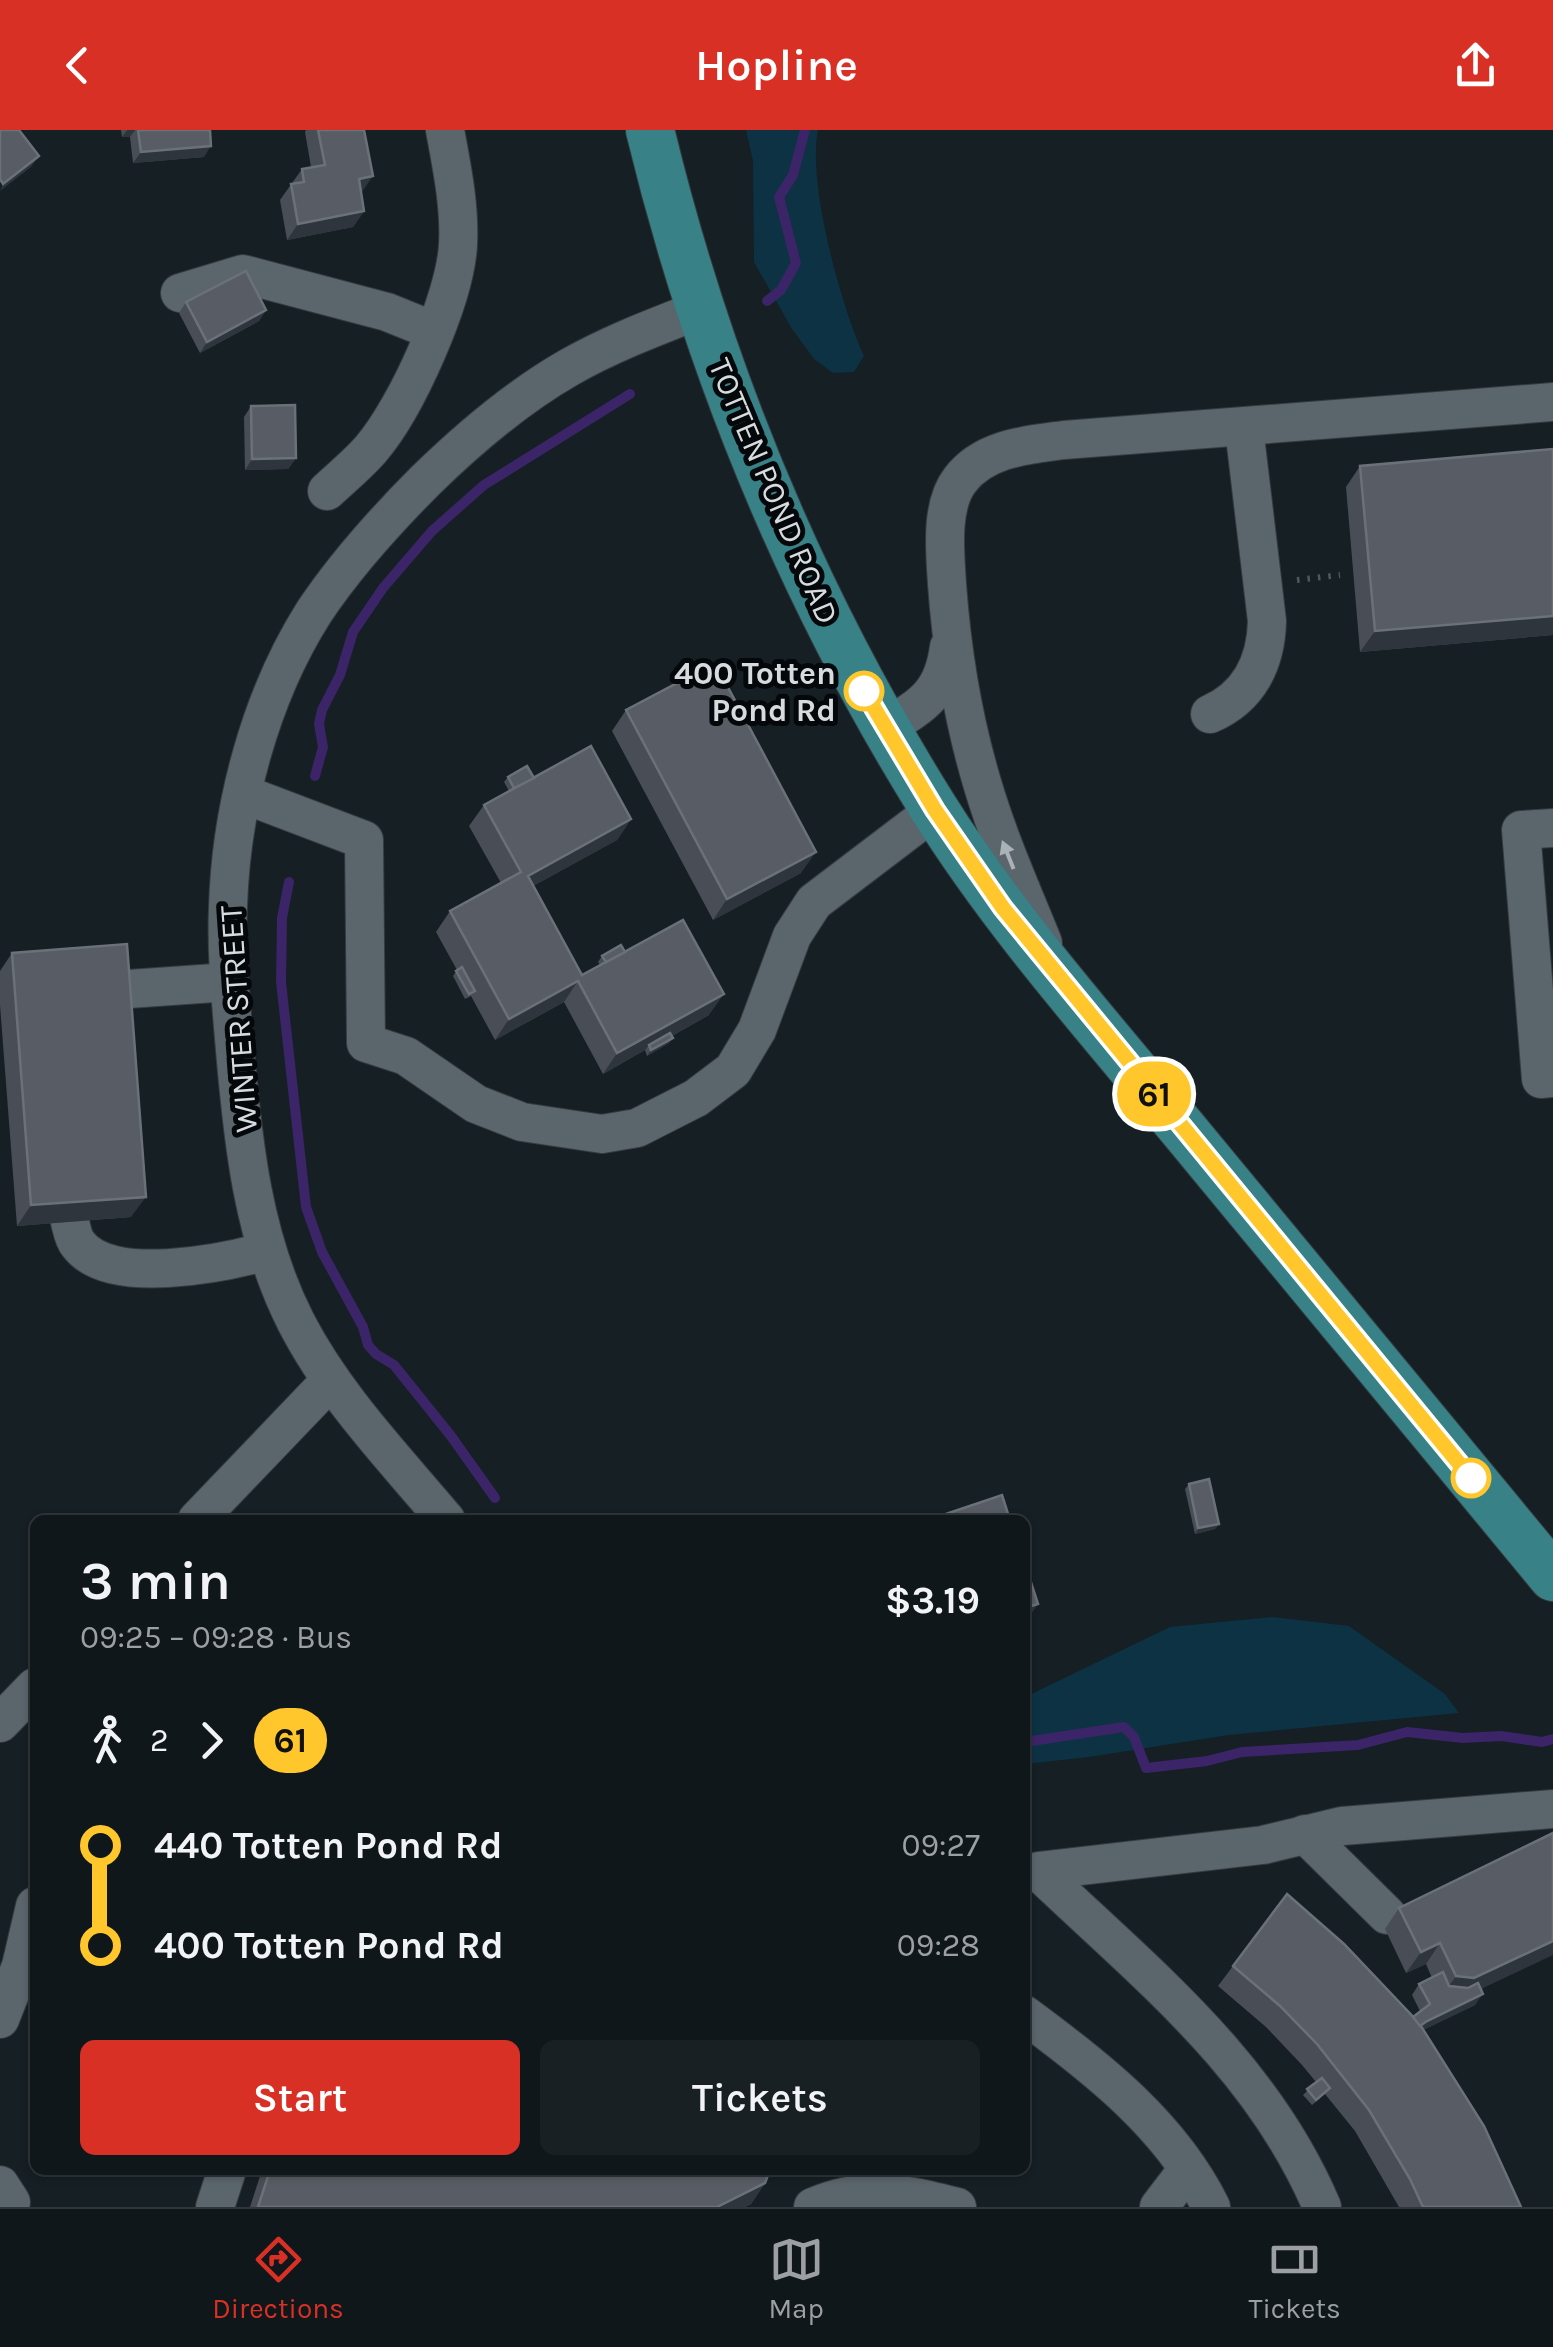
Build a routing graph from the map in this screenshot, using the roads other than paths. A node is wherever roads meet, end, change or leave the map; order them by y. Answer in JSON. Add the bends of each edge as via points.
{"nodes":[{"id":1,"x":445,"y":130,"type":"edge"},
{"id":2,"x":650,"y":130,"type":"edge"},
{"id":3,"x":180,"y":294,"type":"dead end"},
{"id":4,"x":700,"y":310,"type":"junction"},
{"id":5,"x":434,"y":331,"type":"junction"},
{"id":6,"x":1553,"y":402,"type":"edge"},
{"id":7,"x":1244,"y":428,"type":"junction"},
{"id":8,"x":327,"y":491,"type":"dead end"},
{"id":9,"x":950,"y":634,"type":"junction"},
{"id":10,"x":1210,"y":714,"type":"dead end"},
{"id":11,"x":885,"y":728,"type":"junction"},
{"id":12,"x":244,"y":794,"type":"junction"},
{"id":13,"x":935,"y":810,"type":"junction"},
{"id":14,"x":1553,"y":828,"type":"edge"},
{"id":15,"x":1058,"y":978,"type":"junction"},
{"id":16,"x":229,"y":982,"type":"junction"},
{"id":17,"x":114,"y":990,"type":"edge"},
{"id":18,"x":1553,"y":1078,"type":"edge"},
{"id":19,"x":70,"y":1222,"type":"edge"},
{"id":20,"x":267,"y":1251,"type":"junction"},
{"id":21,"x":331,"y":1380,"type":"junction"},
{"id":22,"x":202,"y":1515,"type":"edge"},
{"id":23,"x":442,"y":1515,"type":"edge"},
{"id":24,"x":1553,"y":1577,"type":"edge"},
{"id":25,"x":30,"y":1692,"type":"edge"},
{"id":26,"x":0,"y":1723,"type":"edge"},
{"id":27,"x":1553,"y":1809,"type":"edge"},
{"id":28,"x":1305,"y":1834,"type":"junction"},
{"id":29,"x":1387,"y":1915,"type":"dead end"},
{"id":30,"x":30,"y":1927,"type":"edge"},
{"id":31,"x":0,"y":2019,"type":"edge"},
{"id":32,"x":1030,"y":2020,"type":"edge"},
{"id":33,"x":1188,"y":2168,"type":"junction"},
{"id":34,"x":226,"y":2175,"type":"edge"},
{"id":35,"x":0,"y":2185,"type":"edge"},
{"id":36,"x":8,"y":2207,"type":"edge"},
{"id":37,"x":216,"y":2207,"type":"edge"},
{"id":38,"x":813,"y":2207,"type":"edge"},
{"id":39,"x":956,"y":2207,"type":"edge"},
{"id":40,"x":1160,"y":2207,"type":"edge"},
{"id":41,"x":1211,"y":2207,"type":"edge"},
{"id":42,"x":1322,"y":2207,"type":"edge"}],
"edges":[{"from":1,"to":5,"type":"street","via":[[458,247]]},
{"from":2,"to":4,"type":"main road","name":"TOTTEN POND ROAD"},
{"from":3,"to":5,"type":"street","via":[[243,274]]},
{"from":4,"to":11,"type":"main road","name":"TOTTEN POND ROAD","via":[[779,518]]},
{"from":4,"to":12,"type":"street","name":"WINTER STREET","via":[[600,352],[530,392],[402,504],[336,580],[290,656]]},
{"from":5,"to":8,"type":"street","via":[[412,386],[372,448]]},
{"from":6,"to":7,"type":"street"},
{"from":7,"to":9,"type":"street","via":[[1035,444],[978,462],[959,481],[949,505]]},
{"from":7,"to":10,"type":"street","via":[[1266,647],[1242,694]]},
{"from":9,"to":11,"type":"street","via":[[937,689]]},
{"from":15,"to":9,"type":"street","one_way":true,"via":[[983,789]]},
{"from":11,"to":13,"type":"main road","name":"TOTTEN POND ROAD"},
{"from":12,"to":13,"type":"street","via":[[364,840],[366,1043],[406,1056],[500,1114],[602,1134],[652,1121],[734,1070],[802,918],[829,888]]},
{"from":12,"to":16,"type":"street","name":"WINTER STREET","via":[[228,904]]},
{"from":13,"to":15,"type":"main road","name":"TOTTEN POND ROAD"},
{"from":14,"to":18,"type":"street","via":[[1520,830],[1541,1078]]},
{"from":15,"to":24,"type":"main road","name":"TOTTEN POND ROAD"},
{"from":16,"to":17,"type":"street"},
{"from":16,"to":20,"type":"street","name":"WINTER STREET","via":[[250,1177]]},
{"from":19,"to":20,"type":"street","via":[[86,1252],[118,1264],[186,1268]]},
{"from":20,"to":21,"type":"street","name":"WINTER STREET","via":[[295,1320]]},
{"from":21,"to":22,"type":"street"},
{"from":21,"to":23,"type":"street","name":"WINTER STREET"},
{"from":25,"to":26,"type":"street"},
{"from":27,"to":28,"type":"street"},
{"from":28,"to":29,"type":"street"},
{"from":28,"to":42,"type":"street","via":[[1243,1848],[1038,1871],[1235,2062],[1282,2129]]},
{"from":30,"to":31,"type":"street"},
{"from":32,"to":33,"type":"street","via":[[1117,2087]]},
{"from":33,"to":40,"type":"street"},
{"from":33,"to":41,"type":"street"},
{"from":34,"to":37,"type":"street"},
{"from":35,"to":36,"type":"street"},
{"from":38,"to":39,"type":"street","via":[[874,2191]]}]}
